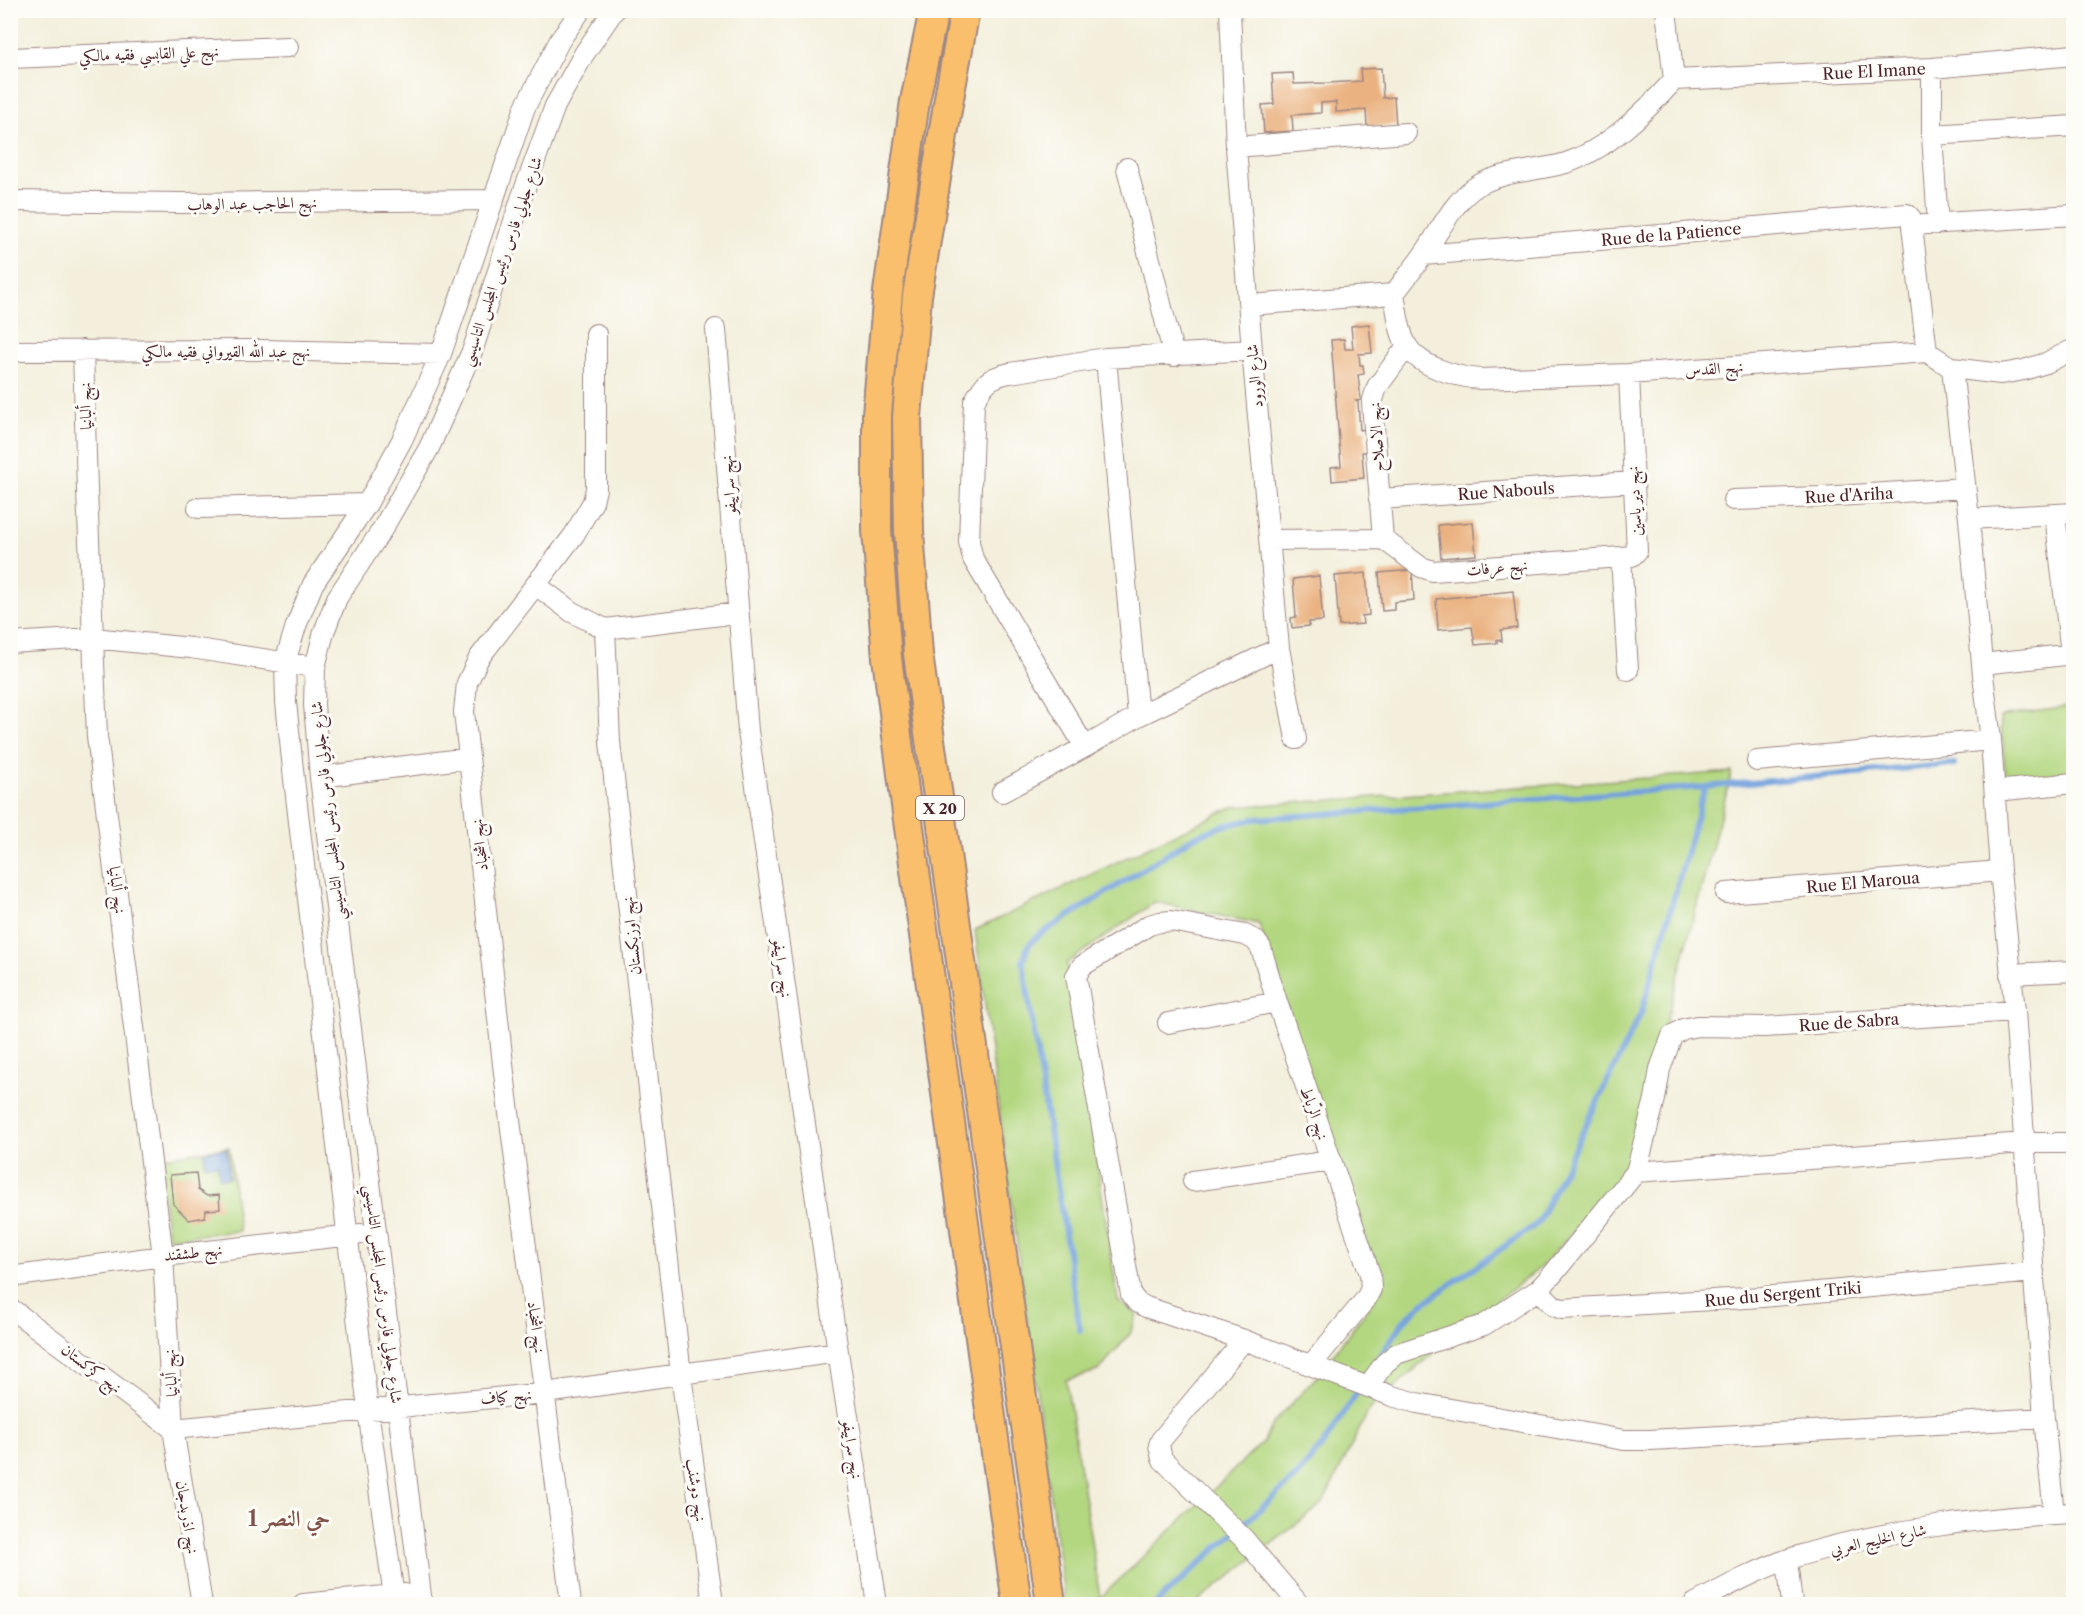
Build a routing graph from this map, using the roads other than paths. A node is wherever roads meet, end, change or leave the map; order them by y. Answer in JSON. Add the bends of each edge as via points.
{"nodes":[{"id":1,"x":581,"y":10,"type":"edge"},
{"id":2,"x":614,"y":10,"type":"edge"},
{"id":3,"x":934,"y":10,"type":"edge"},
{"id":4,"x":965,"y":10,"type":"edge"},
{"id":5,"x":1230,"y":10,"type":"edge"},
{"id":6,"x":1666,"y":10,"type":"edge"},
{"id":7,"x":288,"y":47,"type":"dead end"},
{"id":8,"x":2073,"y":56,"type":"edge"},
{"id":9,"x":10,"y":58,"type":"edge"},
{"id":10,"x":1932,"y":68,"type":"junction"},
{"id":11,"x":1674,"y":80,"type":"junction"},
{"id":12,"x":2073,"y":126,"type":"edge"},
{"id":13,"x":1406,"y":134,"type":"dead end"},
{"id":14,"x":1932,"y":135,"type":"junction"},
{"id":15,"x":1236,"y":147,"type":"junction"},
{"id":16,"x":1126,"y":168,"type":"dead end"},
{"id":17,"x":494,"y":200,"type":"junction"},
{"id":18,"x":10,"y":201,"type":"edge"},
{"id":19,"x":2073,"y":215,"type":"edge"},
{"id":20,"x":1938,"y":224,"type":"junction"},
{"id":21,"x":1912,"y":225,"type":"junction"},
{"id":22,"x":1423,"y":255,"type":"junction"},
{"id":23,"x":1394,"y":294,"type":"junction"},
{"id":24,"x":1249,"y":305,"type":"junction"},
{"id":25,"x":716,"y":328,"type":"dead end"},
{"id":26,"x":596,"y":334,"type":"dead end"},
{"id":27,"x":1407,"y":346,"type":"junction"},
{"id":28,"x":2073,"y":349,"type":"edge"},
{"id":29,"x":83,"y":350,"type":"junction"},
{"id":30,"x":1252,"y":350,"type":"junction"},
{"id":31,"x":10,"y":351,"type":"edge"},
{"id":32,"x":1927,"y":352,"type":"junction"},
{"id":33,"x":441,"y":354,"type":"junction"},
{"id":34,"x":1174,"y":356,"type":"junction"},
{"id":35,"x":1106,"y":358,"type":"junction"},
{"id":36,"x":1952,"y":368,"type":"junction"},
{"id":37,"x":1629,"y":374,"type":"junction"},
{"id":38,"x":1633,"y":482,"type":"junction"},
{"id":39,"x":1965,"y":488,"type":"junction"},
{"id":40,"x":1379,"y":499,"type":"junction"},
{"id":41,"x":1733,"y":500,"type":"dead end"},
{"id":42,"x":367,"y":504,"type":"junction"},
{"id":43,"x":198,"y":508,"type":"dead end"},
{"id":44,"x":2064,"y":513,"type":"edge"},
{"id":45,"x":1969,"y":519,"type":"junction"},
{"id":46,"x":1383,"y":539,"type":"junction"},
{"id":47,"x":1270,"y":540,"type":"junction"},
{"id":48,"x":1621,"y":557,"type":"junction"},
{"id":49,"x":536,"y":585,"type":"junction"},
{"id":50,"x":738,"y":613,"type":"junction"},
{"id":51,"x":605,"y":629,"type":"junction"},
{"id":52,"x":93,"y":639,"type":"junction"},
{"id":53,"x":10,"y":643,"type":"edge"},
{"id":54,"x":1279,"y":648,"type":"junction"},
{"id":55,"x":2072,"y":654,"type":"edge"},
{"id":56,"x":285,"y":662,"type":"junction"},
{"id":57,"x":1982,"y":664,"type":"junction"},
{"id":58,"x":315,"y":667,"type":"junction"},
{"id":59,"x":1628,"y":670,"type":"dead end"},
{"id":60,"x":1138,"y":716,"type":"junction"},
{"id":61,"x":1296,"y":739,"type":"dead end"},
{"id":62,"x":1991,"y":740,"type":"junction"},
{"id":63,"x":1085,"y":747,"type":"junction"},
{"id":64,"x":469,"y":758,"type":"junction"},
{"id":65,"x":1757,"y":761,"type":"dead end"},
{"id":66,"x":320,"y":777,"type":"junction"},
{"id":67,"x":2073,"y":783,"type":"edge"},
{"id":68,"x":1996,"y":791,"type":"junction"},
{"id":69,"x":1002,"y":792,"type":"dead end"},
{"id":70,"x":2000,"y":871,"type":"junction"},
{"id":71,"x":1726,"y":893,"type":"dead end"},
{"id":72,"x":2073,"y":971,"type":"edge"},
{"id":73,"x":2010,"y":974,"type":"junction"},
{"id":74,"x":1277,"y":1002,"type":"junction"},
{"id":75,"x":2015,"y":1011,"type":"junction"},
{"id":76,"x":1168,"y":1023,"type":"dead end"},
{"id":77,"x":2024,"y":1143,"type":"junction"},
{"id":78,"x":2073,"y":1143,"type":"edge"},
{"id":79,"x":1331,"y":1161,"type":"junction"},
{"id":80,"x":1636,"y":1172,"type":"junction"},
{"id":81,"x":1193,"y":1181,"type":"dead end"},
{"id":82,"x":375,"y":1232,"type":"junction"},
{"id":83,"x":348,"y":1236,"type":"junction"},
{"id":84,"x":163,"y":1256,"type":"junction"},
{"id":85,"x":2034,"y":1272,"type":"junction"},
{"id":86,"x":10,"y":1277,"type":"edge"},
{"id":87,"x":1538,"y":1290,"type":"junction"},
{"id":88,"x":10,"y":1308,"type":"edge"},
{"id":89,"x":1244,"y":1340,"type":"junction"},
{"id":90,"x":838,"y":1352,"type":"junction"},
{"id":91,"x":1311,"y":1365,"type":"junction"},
{"id":92,"x":681,"y":1375,"type":"junction"},
{"id":93,"x":1368,"y":1386,"type":"junction"},
{"id":94,"x":545,"y":1393,"type":"junction"},
{"id":95,"x":399,"y":1406,"type":"junction"},
{"id":96,"x":368,"y":1410,"type":"junction"},
{"id":97,"x":2044,"y":1418,"type":"junction"},
{"id":98,"x":173,"y":1429,"type":"junction"},
{"id":99,"x":2064,"y":1514,"type":"edge"},
{"id":100,"x":1787,"y":1560,"type":"junction"},
{"id":101,"x":395,"y":1599,"type":"edge"},
{"id":102,"x":421,"y":1599,"type":"edge"},
{"id":103,"x":202,"y":1605,"type":"edge"},
{"id":104,"x":303,"y":1605,"type":"edge"},
{"id":105,"x":571,"y":1605,"type":"edge"},
{"id":106,"x":713,"y":1605,"type":"edge"},
{"id":107,"x":877,"y":1605,"type":"edge"},
{"id":108,"x":1017,"y":1605,"type":"edge"},
{"id":109,"x":1051,"y":1605,"type":"edge"},
{"id":110,"x":1299,"y":1605,"type":"edge"},
{"id":111,"x":1694,"y":1605,"type":"edge"},
{"id":112,"x":1792,"y":1605,"type":"edge"}],
"edges":[{"from":1,"to":17,"type":"street","name":"شارع جلولي فارس رئيس المجلس التاسيسي","via":[[560,40],[525,107]]},
{"from":2,"to":58,"type":"street","name":"شارع جلولي فارس رئيس المجلس التاسيسي","via":[[555,106],[473,349],[406,490],[337,597]]},
{"from":3,"to":108,"type":"highway","number":"X 20","via":[[915,101],[888,292],[877,414],[877,531],[887,658],[907,813]]},
{"from":4,"to":109,"type":"highway","number":"X 20","via":[[917,296],[907,417],[909,531],[918,654]]},
{"from":5,"to":15,"type":"street","name":"شارع الورود"},
{"from":6,"to":11,"type":"street"},
{"from":7,"to":9,"type":"street","name":"نهج علي القابسي فقيه مالكي"},
{"from":8,"to":10,"type":"street","name":"Rue El Imane"},
{"from":10,"to":11,"type":"street","name":"Rue El Imane"},
{"from":10,"to":14,"type":"street"},
{"from":11,"to":22,"type":"street","via":[[1626,128],[1584,155],[1479,185],[1449,215]]},
{"from":12,"to":14,"type":"street"},
{"from":13,"to":15,"type":"street"},
{"from":14,"to":20,"type":"street"},
{"from":15,"to":24,"type":"street","name":"شارع الورود"},
{"from":16,"to":34,"type":"street"},
{"from":17,"to":18,"type":"street","name":"نهج الحاجب عبد الوهاب"},
{"from":17,"to":33,"type":"street","name":"شارع جلولي فارس رئيس المجلس التاسيسي"},
{"from":19,"to":20,"type":"street","name":"Rue de la Patience"},
{"from":20,"to":21,"type":"street","name":"Rue de la Patience"},
{"from":21,"to":22,"type":"street","name":"Rue de la Patience","via":[[1910,216],[1904,214]]},
{"from":21,"to":32,"type":"street"},
{"from":22,"to":23,"type":"street"},
{"from":23,"to":24,"type":"street"},
{"from":23,"to":27,"type":"street"},
{"from":24,"to":30,"type":"street","name":"شارع الورود"},
{"from":25,"to":50,"type":"street","name":"نهج سراييفو"},
{"from":26,"to":49,"type":"street","name":"نهج اشخباد","via":[[593,502],[574,535]]},
{"from":27,"to":37,"type":"street","name":"نهج القدس","via":[[1420,359],[1460,377]]},
{"from":27,"to":40,"type":"street","name":"نهج الاصلاح","via":[[1377,387],[1372,403]]},
{"from":28,"to":36,"type":"street","via":[[2046,363],[2001,374]]},
{"from":29,"to":31,"type":"street","name":"نهج عبد الله القيرواني فقيه مالكي"},
{"from":29,"to":33,"type":"street","name":"نهج عبد الله القيرواني فقيه مالكي"},
{"from":29,"to":52,"type":"street","name":"نهج ألبانيا"},
{"from":30,"to":34,"type":"street"},
{"from":30,"to":47,"type":"street","name":"شارع الورود"},
{"from":32,"to":36,"type":"street"},
{"from":32,"to":37,"type":"street","name":"نهج القدس"},
{"from":33,"to":42,"type":"street","name":"شارع جلولي فارس رئيس المجلس التاسيسي","via":[[402,440]]},
{"from":34,"to":35,"type":"street"},
{"from":35,"to":60,"type":"street"},
{"from":35,"to":63,"type":"street","via":[[994,376],[974,402],[969,543],[973,559]]},
{"from":36,"to":39,"type":"street"},
{"from":37,"to":38,"type":"street","name":"نهج دير ياسين"},
{"from":38,"to":40,"type":"street","name":"Rue Nabouls"},
{"from":38,"to":48,"type":"street","name":"نهج دير ياسين","via":[[1637,551]]},
{"from":39,"to":41,"type":"street","name":"Rue d'Ariha"},
{"from":39,"to":45,"type":"street"},
{"from":40,"to":46,"type":"street","name":"نهج الاصلاح"},
{"from":42,"to":43,"type":"street"},
{"from":42,"to":56,"type":"street","name":"شارع جلولي فارس رئيس المجلس التاسيسي","via":[[313,584]]},
{"from":44,"to":45,"type":"street"},
{"from":44,"to":55,"type":"street"},
{"from":45,"to":57,"type":"street"},
{"from":46,"to":47,"type":"street"},
{"from":46,"to":48,"type":"street","name":"نهج عرفات","via":[[1421,567],[1433,571]]},
{"from":47,"to":54,"type":"street","name":"شارع الورود"},
{"from":48,"to":59,"type":"street","name":"نهج دير ياسين"},
{"from":49,"to":51,"type":"street","via":[[572,612]]},
{"from":49,"to":64,"type":"street","name":"نهج اشخباد","via":[[479,658],[467,683],[464,712]]},
{"from":50,"to":51,"type":"street"},
{"from":50,"to":90,"type":"street","name":"نهج سراييفو","via":[[748,731]]},
{"from":51,"to":92,"type":"street","name":"نهج اوزبكستان","via":[[609,742]]},
{"from":52,"to":53,"type":"street"},
{"from":52,"to":56,"type":"street"},
{"from":52,"to":84,"type":"street","name":"نهج ألبانيا","via":[[98,736]]},
{"from":54,"to":60,"type":"street"},
{"from":54,"to":61,"type":"street","name":"شارع الورود"},
{"from":55,"to":57,"type":"street"},
{"from":56,"to":58,"type":"street"},
{"from":56,"to":83,"type":"street","name":"شارع جلولي فارس رئيس المجلس التاسيسي","via":[[294,780]]},
{"from":57,"to":62,"type":"street"},
{"from":58,"to":66,"type":"street","name":"شارع جلولي فارس رئيس المجلس التاسيسي"},
{"from":60,"to":63,"type":"street"},
{"from":62,"to":65,"type":"street"},
{"from":62,"to":68,"type":"street"},
{"from":63,"to":69,"type":"street"},
{"from":64,"to":66,"type":"street"},
{"from":64,"to":94,"type":"street","name":"نهج اشخباد"},
{"from":66,"to":82,"type":"street","name":"شارع جلولي فارس رئيس المجلس التاسيسي"},
{"from":67,"to":68,"type":"street"},
{"from":68,"to":70,"type":"street"},
{"from":70,"to":71,"type":"street","name":"Rue El Maroua"},
{"from":70,"to":73,"type":"street"},
{"from":72,"to":73,"type":"street"},
{"from":73,"to":75,"type":"street"},
{"from":74,"to":76,"type":"street"},
{"from":74,"to":79,"type":"street","name":"نهج الرّباط"},
{"from":74,"to":89,"type":"street","name":"نهج الرّباط","via":[[1255,940],[1171,921],[1149,925],[1082,966],[1076,976],[1131,1295],[1146,1307]]},
{"from":75,"to":77,"type":"street"},
{"from":75,"to":80,"type":"street","name":"Rue de Sabra","via":[[1683,1029],[1672,1036],[1659,1069]]},
{"from":77,"to":78,"type":"street"},
{"from":77,"to":80,"type":"street"},
{"from":77,"to":85,"type":"street"},
{"from":79,"to":81,"type":"street"},
{"from":79,"to":91,"type":"street","name":"نهج الرّباط","via":[[1370,1274],[1371,1289]]},
{"from":80,"to":87,"type":"street"},
{"from":82,"to":83,"type":"street","name":"نهج طشقند"},
{"from":82,"to":95,"type":"street","name":"شارع جلولي فارس رئيس المجلس التاسيسي"},
{"from":83,"to":84,"type":"street","name":"نهج طشقند"},
{"from":83,"to":96,"type":"street","name":"شارع جلولي فارس رئيس المجلس التاسيسي"},
{"from":84,"to":86,"type":"street","name":"نهج طشقند"},
{"from":84,"to":98,"type":"street","name":"نهج ألبانيا"},
{"from":85,"to":87,"type":"street","name":"Rue du Sergent Triki","via":[[1762,1297],[1562,1309]]},
{"from":85,"to":97,"type":"street"},
{"from":87,"to":93,"type":"street","via":[[1484,1325],[1396,1354],[1384,1363]]},
{"from":88,"to":98,"type":"street","name":"نهج كزكستان"},
{"from":89,"to":91,"type":"street"},
{"from":89,"to":110,"type":"street","via":[[1161,1440],[1160,1451],[1162,1459],[1244,1539]]},
{"from":90,"to":92,"type":"street","name":"نهج كياف"},
{"from":90,"to":107,"type":"street","name":"نهج سراييفو"},
{"from":91,"to":93,"type":"street"},
{"from":92,"to":94,"type":"street","name":"نهج كياف"},
{"from":92,"to":106,"type":"street","name":"نهج دوشنب"},
{"from":93,"to":97,"type":"street","via":[[1437,1408],[1624,1440]]},
{"from":94,"to":95,"type":"street","name":"نهج كياف"},
{"from":94,"to":105,"type":"street"},
{"from":95,"to":96,"type":"street","name":"نهج كياف"},
{"from":95,"to":102,"type":"street","name":"شارع جلولي فارس رئيس المجلس التاسيسي"},
{"from":96,"to":98,"type":"street","name":"نهج كياف"},
{"from":96,"to":101,"type":"street","name":"شارع جلولي فارس رئيس المجلس التاسيسي"},
{"from":97,"to":99,"type":"street"},
{"from":98,"to":103,"type":"street","name":"نهج اذربدجان"},
{"from":99,"to":100,"type":"street","name":"شارع الخليج العربي","via":[[1947,1525],[1852,1542]]},
{"from":100,"to":111,"type":"street","name":"شارع الخليج العربي"},
{"from":100,"to":112,"type":"street"},
{"from":101,"to":102,"type":"street"},
{"from":101,"to":104,"type":"street"}]}
